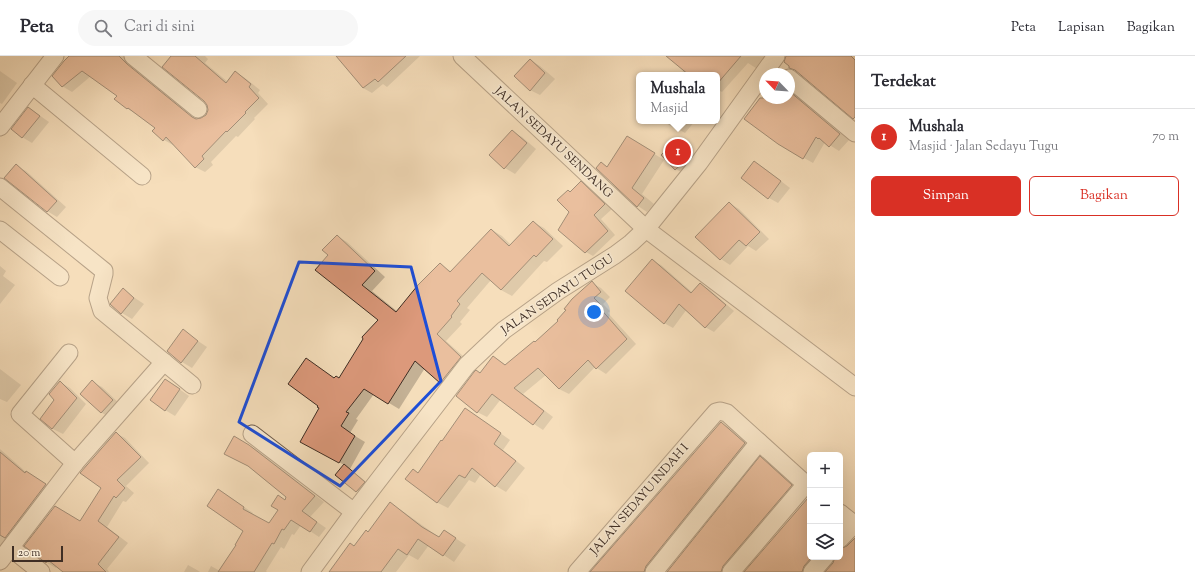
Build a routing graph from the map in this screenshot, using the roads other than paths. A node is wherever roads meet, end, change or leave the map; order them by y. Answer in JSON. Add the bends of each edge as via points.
{"nodes":[{"id":1,"x":55,"y":56,"type":"edge"},
{"id":2,"x":133,"y":56,"type":"edge"},
{"id":3,"x":462,"y":56,"type":"edge"},
{"id":4,"x":773,"y":60,"type":"edge"},
{"id":5,"x":779,"y":68,"type":"edge"},
{"id":6,"x":795,"y":83,"type":"edge"},
{"id":7,"x":32,"y":85,"type":"junction"},
{"id":8,"x":198,"y":109,"type":"dead end"},
{"id":9,"x":0,"y":127,"type":"edge"},
{"id":10,"x":855,"y":133,"type":"edge"},
{"id":11,"x":142,"y":176,"type":"dead end"},
{"id":12,"x":0,"y":187,"type":"edge"},
{"id":13,"x":646,"y":229,"type":"junction"},
{"id":14,"x":0,"y":230,"type":"edge"},
{"id":15,"x":60,"y":277,"type":"dead end"},
{"id":16,"x":69,"y":353,"type":"dead end"},
{"id":17,"x":164,"y":362,"type":"junction"},
{"id":18,"x":192,"y":385,"type":"dead end"},
{"id":19,"x":855,"y":387,"type":"edge"},
{"id":20,"x":252,"y":434,"type":"dead end"},
{"id":21,"x":759,"y":442,"type":"junction"},
{"id":22,"x":75,"y":463,"type":"junction"},
{"id":23,"x":807,"y":485,"type":"edge"},
{"id":24,"x":807,"y":487,"type":"edge"},
{"id":25,"x":354,"y":512,"type":"junction"},
{"id":26,"x":843,"y":515,"type":"edge"},
{"id":27,"x":854,"y":524,"type":"edge"},
{"id":28,"x":843,"y":536,"type":"edge"},
{"id":29,"x":11,"y":548,"type":"junction"},
{"id":30,"x":822,"y":560,"type":"edge"},
{"id":31,"x":0,"y":561,"type":"edge"},
{"id":32,"x":41,"y":572,"type":"edge"},
{"id":33,"x":310,"y":572,"type":"edge"},
{"id":34,"x":577,"y":572,"type":"edge"},
{"id":35,"x":654,"y":572,"type":"edge"},
{"id":36,"x":732,"y":572,"type":"edge"},
{"id":37,"x":812,"y":572,"type":"edge"}],
"edges":[{"from":1,"to":7,"type":"street"},
{"from":2,"to":8,"type":"street"},
{"from":3,"to":13,"type":"street","name":"JALAN SEDAYU SENDANG"},
{"from":4,"to":5,"type":"street"},
{"from":4,"to":13,"type":"street","name":"JALAN SEDAYU TUGU","via":[[699,163]]},
{"from":6,"to":10,"type":"street"},
{"from":7,"to":9,"type":"street"},
{"from":7,"to":11,"type":"street"},
{"from":12,"to":17,"type":"street","via":[[104,271],[98,298],[102,311]]},
{"from":13,"to":19,"type":"street","name":"JALAN SEDAYU SENDANG"},
{"from":13,"to":25,"type":"street","name":"JALAN SEDAYU TUGU","via":[[615,255],[558,291],[504,330],[484,348],[467,365]]},
{"from":14,"to":15,"type":"street"},
{"from":16,"to":22,"type":"street","via":[[20,414]]},
{"from":17,"to":18,"type":"street"},
{"from":17,"to":22,"type":"street"},
{"from":20,"to":25,"type":"street"},
{"from":21,"to":23,"type":"street","name":"JALAN SEDAYU INDAH I"},
{"from":21,"to":34,"type":"street","name":"JALAN SEDAYU INDAH I","via":[[727,413],[716,412]]},
{"from":21,"to":35,"type":"street"},
{"from":22,"to":29,"type":"street"},
{"from":24,"to":36,"type":"street"},
{"from":25,"to":33,"type":"street","name":"JALAN SEDAYU TUGU"},
{"from":26,"to":27,"type":"street"},
{"from":27,"to":28,"type":"street"},
{"from":29,"to":31,"type":"street"},
{"from":29,"to":32,"type":"street"},
{"from":30,"to":37,"type":"street"}]}
